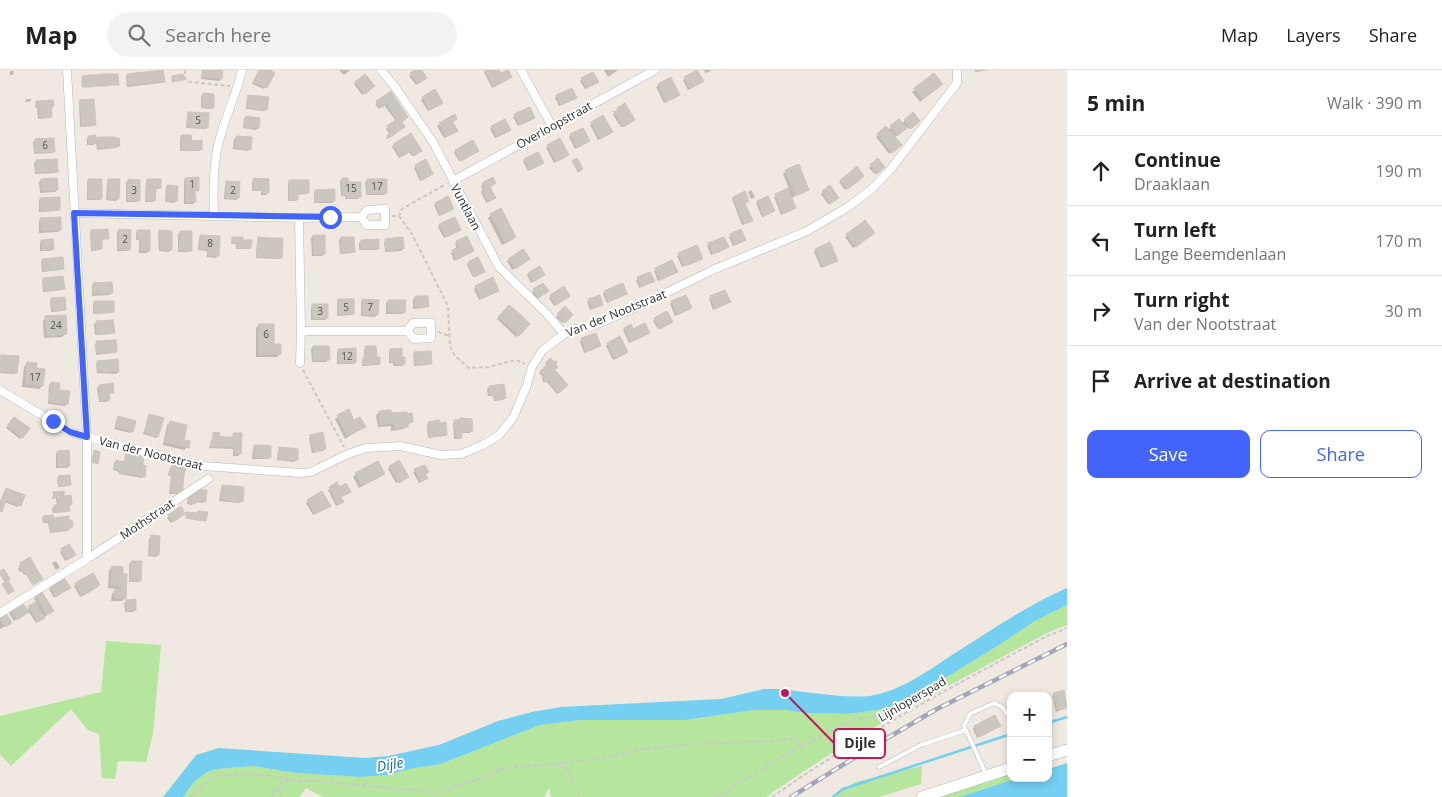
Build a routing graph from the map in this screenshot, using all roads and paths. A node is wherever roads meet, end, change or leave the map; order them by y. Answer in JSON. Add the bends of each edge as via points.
{"nodes":[{"id":1,"x":67,"y":70,"type":"edge"},
{"id":2,"x":185,"y":70,"type":"edge"},
{"id":3,"x":242,"y":70,"type":"edge"},
{"id":4,"x":381,"y":70,"type":"edge"},
{"id":5,"x":521,"y":70,"type":"edge"},
{"id":6,"x":655,"y":70,"type":"edge"},
{"id":7,"x":957,"y":70,"type":"edge"},
{"id":8,"x":238,"y":86,"type":"junction"},
{"id":9,"x":552,"y":126,"type":"junction"},
{"id":10,"x":453,"y":181,"type":"junction"},
{"id":11,"x":74,"y":213,"type":"junction"},
{"id":12,"x":214,"y":215,"type":"junction"},
{"id":13,"x":399,"y":216,"type":"junction"},
{"id":14,"x":361,"y":217,"type":"junction"},
{"id":15,"x":385,"y":217,"type":"junction"},
{"id":16,"x":299,"y":218,"type":"junction"},
{"id":17,"x":301,"y":331,"type":"junction"},
{"id":18,"x":407,"y":331,"type":"junction"},
{"id":19,"x":431,"y":331,"type":"junction"},
{"id":20,"x":564,"y":334,"type":"junction"},
{"id":21,"x":449,"y":336,"type":"junction"},
{"id":22,"x":300,"y":363,"type":"joint"},
{"id":23,"x":532,"y":367,"type":"junction"},
{"id":24,"x":0,"y":390,"type":"edge"},
{"id":25,"x":87,"y":437,"type":"junction"},
{"id":26,"x":348,"y":454,"type":"junction"},
{"id":27,"x":208,"y":479,"type":"dead end"},
{"id":28,"x":87,"y":559,"type":"junction"},
{"id":29,"x":0,"y":613,"type":"edge"},
{"id":30,"x":1067,"y":628,"type":"edge"},
{"id":31,"x":903,"y":714,"type":"junction"},
{"id":32,"x":1007,"y":714,"type":"edge"},
{"id":33,"x":966,"y":730,"type":"junction"},
{"id":34,"x":800,"y":746,"type":"junction"},
{"id":35,"x":1067,"y":750,"type":"edge"},
{"id":36,"x":1052,"y":755,"type":"edge"},
{"id":37,"x":558,"y":764,"type":"junction"},
{"id":38,"x":879,"y":767,"type":"dead end"},
{"id":39,"x":1007,"y":769,"type":"edge"},
{"id":40,"x":987,"y":776,"type":"junction"},
{"id":41,"x":291,"y":782,"type":"junction"},
{"id":42,"x":278,"y":788,"type":"junction"},
{"id":43,"x":190,"y":797,"type":"edge"},
{"id":44,"x":270,"y":797,"type":"edge"},
{"id":45,"x":282,"y":797,"type":"edge"},
{"id":46,"x":581,"y":797,"type":"edge"},
{"id":47,"x":716,"y":797,"type":"edge"},
{"id":48,"x":772,"y":797,"type":"edge"},
{"id":49,"x":922,"y":797,"type":"edge"}],
"edges":[{"from":1,"to":11,"type":"street"},
{"from":2,"to":8,"type":"path","via":[[185,79],[190,82]]},
{"from":3,"to":8,"type":"street"},
{"from":4,"to":10,"type":"street","name":"Vuntlaan","via":[[433,142]]},
{"from":5,"to":9,"type":"street"},
{"from":6,"to":9,"type":"street","name":"Overloopstraat"},
{"from":7,"to":20,"type":"street","name":"Van der Nootstraat","via":[[957,83],[894,164],[873,188],[848,207],[807,231],[715,269],[641,305]]},
{"from":8,"to":12,"type":"street","via":[[218,144],[213,184]]},
{"from":9,"to":10,"type":"street","name":"Overloopstraat"},
{"from":10,"to":13,"type":"path","via":[[402,209]]},
{"from":10,"to":20,"type":"street","name":"Vuntlaan","via":[[499,267]]},
{"from":11,"to":12,"type":"street"},
{"from":11,"to":25,"type":"street"},
{"from":12,"to":16,"type":"street"},
{"from":13,"to":15,"type":"path"},
{"from":13,"to":21,"type":"path","via":[[412,234],[448,306]]},
{"from":14,"to":15,"type":"street","via":[[367,210],[384,209]]},
{"from":14,"to":15,"type":"street","via":[[367,225],[385,225]]},
{"from":14,"to":16,"type":"street"},
{"from":16,"to":17,"type":"street"},
{"from":17,"to":18,"type":"street"},
{"from":17,"to":22,"type":"street"},
{"from":18,"to":19,"type":"street","via":[[414,338],[431,338]]},
{"from":18,"to":19,"type":"street","via":[[413,323],[431,323]]},
{"from":19,"to":21,"type":"path"},
{"from":20,"to":23,"type":"street","name":"Van der Nootstraat","via":[[542,351]]},
{"from":21,"to":23,"type":"path","via":[[455,356],[470,368],[516,360]]},
{"from":22,"to":26,"type":"path"},
{"from":23,"to":26,"type":"street","name":"Van der Nootstraat","via":[[513,418],[499,435],[482,445],[461,454],[440,454],[400,446],[366,448]]},
{"from":24,"to":25,"type":"street","name":"Van der Nootstraat","via":[[70,432]]},
{"from":25,"to":26,"type":"street","name":"Van der Nootstraat","via":[[203,466],[301,473],[311,472]]},
{"from":25,"to":28,"type":"street"},
{"from":27,"to":28,"type":"street","name":"Mothstraat"},
{"from":28,"to":29,"type":"street","name":"Mothstraat"},
{"from":30,"to":31,"type":"path","name":"Lijnloperspad"},
{"from":31,"to":34,"type":"path","via":[[854,719]]},
{"from":31,"to":48,"type":"path","name":"Lijnloperspad"},
{"from":32,"to":33,"type":"lane","via":[[994,703],[970,714],[964,726]]},
{"from":33,"to":38,"type":"lane","via":[[921,745]]},
{"from":33,"to":40,"type":"lane"},
{"from":34,"to":37,"type":"path","via":[[796,738],[695,744]]},
{"from":34,"to":47,"type":"path"},
{"from":35,"to":36,"type":"street"},
{"from":37,"to":41,"type":"path","via":[[505,768],[435,792],[315,781]]},
{"from":37,"to":46,"type":"path","via":[[566,769]]},
{"from":39,"to":40,"type":"street"},
{"from":40,"to":49,"type":"street"},
{"from":41,"to":42,"type":"path","via":[[284,781]]},
{"from":41,"to":43,"type":"path","via":[[287,778],[250,774],[214,776]]},
{"from":42,"to":44,"type":"path"},
{"from":42,"to":45,"type":"path"}]}
